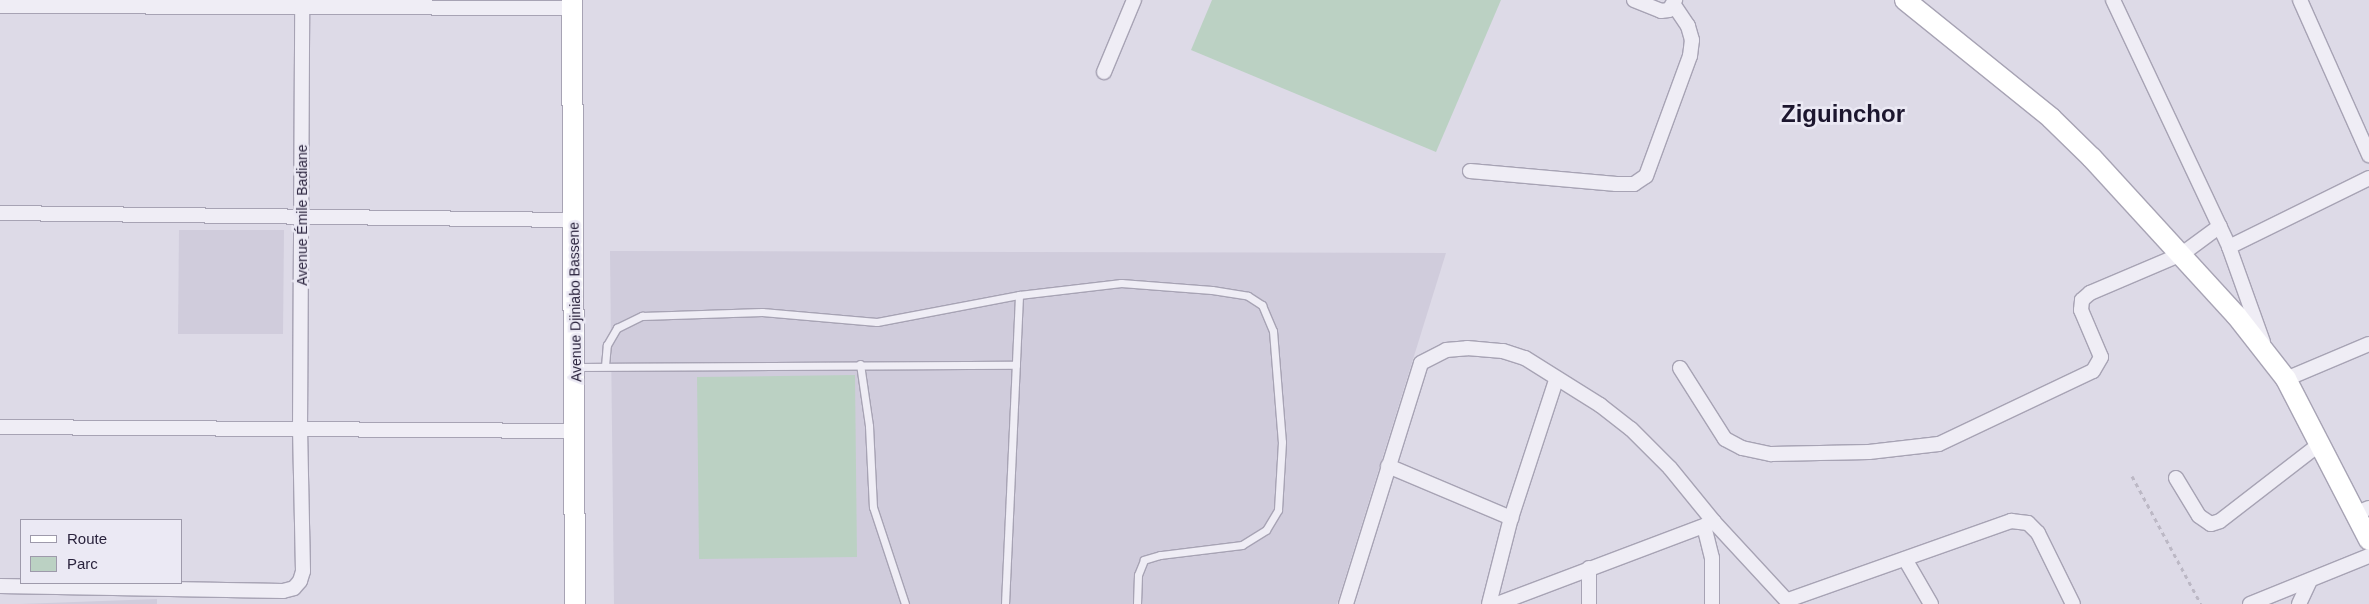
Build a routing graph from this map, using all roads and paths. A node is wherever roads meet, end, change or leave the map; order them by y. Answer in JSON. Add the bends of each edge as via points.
{"nodes":[{"id":1,"x":1134,"y":0,"type":"edge"},
{"id":2,"x":1634,"y":0,"type":"edge"},
{"id":3,"x":1907,"y":0,"type":"edge"},
{"id":4,"x":2113,"y":0,"type":"edge"},
{"id":5,"x":2300,"y":0,"type":"edge"},
{"id":6,"x":1675,"y":2,"type":"edge"},
{"id":7,"x":302,"y":4,"type":"edge"},
{"id":8,"x":572,"y":4,"type":"edge"},
{"id":9,"x":0,"y":6,"type":"edge"},
{"id":10,"x":1104,"y":72,"type":"dead end"},
{"id":11,"x":2369,"y":155,"type":"edge"},
{"id":12,"x":1470,"y":171,"type":"dead end"},
{"id":13,"x":2369,"y":178,"type":"edge"},
{"id":14,"x":0,"y":213,"type":"edge"},
{"id":15,"x":302,"y":217,"type":"junction"},
{"id":16,"x":574,"y":220,"type":"junction"},
{"id":17,"x":2220,"y":226,"type":"junction"},
{"id":18,"x":2229,"y":247,"type":"junction"},
{"id":19,"x":2182,"y":254,"type":"junction"},
{"id":20,"x":1019,"y":295,"type":"junction"},
{"id":21,"x":2369,"y":344,"type":"edge"},
{"id":22,"x":2267,"y":354,"type":"junction"},
{"id":23,"x":860,"y":364,"type":"junction"},
{"id":24,"x":1016,"y":365,"type":"junction"},
{"id":25,"x":576,"y":366,"type":"junction"},
{"id":26,"x":605,"y":366,"type":"junction"},
{"id":27,"x":1680,"y":368,"type":"dead end"},
{"id":28,"x":2286,"y":379,"type":"junction"},
{"id":29,"x":1556,"y":380,"type":"junction"},
{"id":30,"x":0,"y":428,"type":"edge"},
{"id":31,"x":300,"y":431,"type":"junction"},
{"id":32,"x":576,"y":431,"type":"junction"},
{"id":33,"x":2321,"y":443,"type":"junction"},
{"id":34,"x":1388,"y":466,"type":"junction"},
{"id":35,"x":2132,"y":476,"type":"dead end"},
{"id":36,"x":2176,"y":478,"type":"dead end"},
{"id":37,"x":2363,"y":510,"type":"edge"},
{"id":38,"x":1511,"y":518,"type":"junction"},
{"id":39,"x":1709,"y":524,"type":"junction"},
{"id":40,"x":2369,"y":540,"type":"edge"},
{"id":41,"x":2369,"y":556,"type":"edge"},
{"id":42,"x":1905,"y":559,"type":"junction"},
{"id":43,"x":1589,"y":568,"type":"junction"},
{"id":44,"x":2310,"y":580,"type":"junction"},
{"id":45,"x":0,"y":586,"type":"edge"},
{"id":46,"x":1789,"y":602,"type":"edge"},
{"id":47,"x":576,"y":604,"type":"edge"},
{"id":48,"x":905,"y":604,"type":"edge"},
{"id":49,"x":1005,"y":604,"type":"edge"},
{"id":50,"x":1137,"y":604,"type":"edge"},
{"id":51,"x":1346,"y":604,"type":"edge"},
{"id":52,"x":1489,"y":604,"type":"edge"},
{"id":53,"x":1497,"y":604,"type":"edge"},
{"id":54,"x":1589,"y":604,"type":"edge"},
{"id":55,"x":1712,"y":604,"type":"edge"},
{"id":56,"x":1931,"y":604,"type":"edge"},
{"id":57,"x":2073,"y":604,"type":"edge"},
{"id":58,"x":2201,"y":604,"type":"edge"},
{"id":59,"x":2250,"y":604,"type":"edge"},
{"id":60,"x":2298,"y":604,"type":"edge"}],
"edges":[{"from":1,"to":10,"type":"street"},
{"from":2,"to":6,"type":"street","via":[[1661,11]]},
{"from":3,"to":19,"type":"street","via":[[2050,118]]},
{"from":4,"to":17,"type":"street"},
{"from":5,"to":11,"type":"street"},
{"from":6,"to":12,"type":"street","via":[[1692,40],[1690,56],[1646,176],[1634,184],[1616,184]]},
{"from":7,"to":8,"type":"street"},
{"from":7,"to":9,"type":"street"},
{"from":7,"to":15,"type":"street","name":"Avenue Émile Badiane"},
{"from":8,"to":16,"type":"street","name":"Avenue Djiniabo Bassene"},
{"from":13,"to":18,"type":"street"},
{"from":14,"to":15,"type":"street"},
{"from":15,"to":16,"type":"street"},
{"from":15,"to":31,"type":"street","name":"Avenue Émile Badiane"},
{"from":16,"to":25,"type":"street","name":"Avenue Djiniabo Bassene"},
{"from":17,"to":18,"type":"street"},
{"from":17,"to":19,"type":"street"},
{"from":18,"to":22,"type":"street"},
{"from":19,"to":22,"type":"street"},
{"from":19,"to":27,"type":"street","via":[[2090,293],[2082,300],[2081,310],[2101,357],[2093,371],[1938,444],[1896,450],[1771,454],[1742,448],[1725,439]]},
{"from":20,"to":24,"type":"lane"},
{"from":20,"to":26,"type":"lane","via":[[877,322],[762,312],[642,316],[617,328],[607,345]]},
{"from":20,"to":50,"type":"lane","via":[[1121,283],[1212,290],[1248,296],[1262,305],[1273,331],[1282,442],[1278,510],[1266,530],[1242,545],[1160,555],[1144,560],[1138,575]]},
{"from":21,"to":28,"type":"street"},
{"from":22,"to":28,"type":"street"},
{"from":23,"to":24,"type":"lane"},
{"from":23,"to":26,"type":"lane"},
{"from":23,"to":48,"type":"lane","via":[[869,426],[873,507]]},
{"from":24,"to":49,"type":"lane"},
{"from":25,"to":26,"type":"lane"},
{"from":25,"to":32,"type":"street","name":"Avenue Djiniabo Bassene"},
{"from":28,"to":33,"type":"street"},
{"from":29,"to":34,"type":"street","via":[[1525,358],[1503,351],[1446,350],[1421,363]]},
{"from":29,"to":38,"type":"street"},
{"from":29,"to":39,"type":"street","via":[[1600,405],[1631,429],[1670,468]]},
{"from":30,"to":31,"type":"street"},
{"from":31,"to":32,"type":"street"},
{"from":31,"to":45,"type":"street","name":"Avenue Émile Badiane","via":[[303,571],[294,588],[283,591]]},
{"from":32,"to":47,"type":"street","name":"Avenue Djiniabo Bassene"},
{"from":33,"to":36,"type":"street","via":[[2220,521],[2211,524],[2199,516]]},
{"from":33,"to":37,"type":"street"},
{"from":34,"to":38,"type":"street"},
{"from":34,"to":51,"type":"street"},
{"from":35,"to":58,"type":"path"},
{"from":37,"to":40,"type":"street"},
{"from":38,"to":52,"type":"street"},
{"from":39,"to":43,"type":"street"},
{"from":39,"to":46,"type":"street"},
{"from":39,"to":55,"type":"street"},
{"from":41,"to":44,"type":"street"},
{"from":42,"to":46,"type":"street"},
{"from":42,"to":56,"type":"street"},
{"from":42,"to":57,"type":"street","via":[[2011,521],[2028,524],[2038,533]]},
{"from":43,"to":53,"type":"street"},
{"from":43,"to":54,"type":"street"},
{"from":44,"to":59,"type":"street"},
{"from":44,"to":60,"type":"street"}]}
